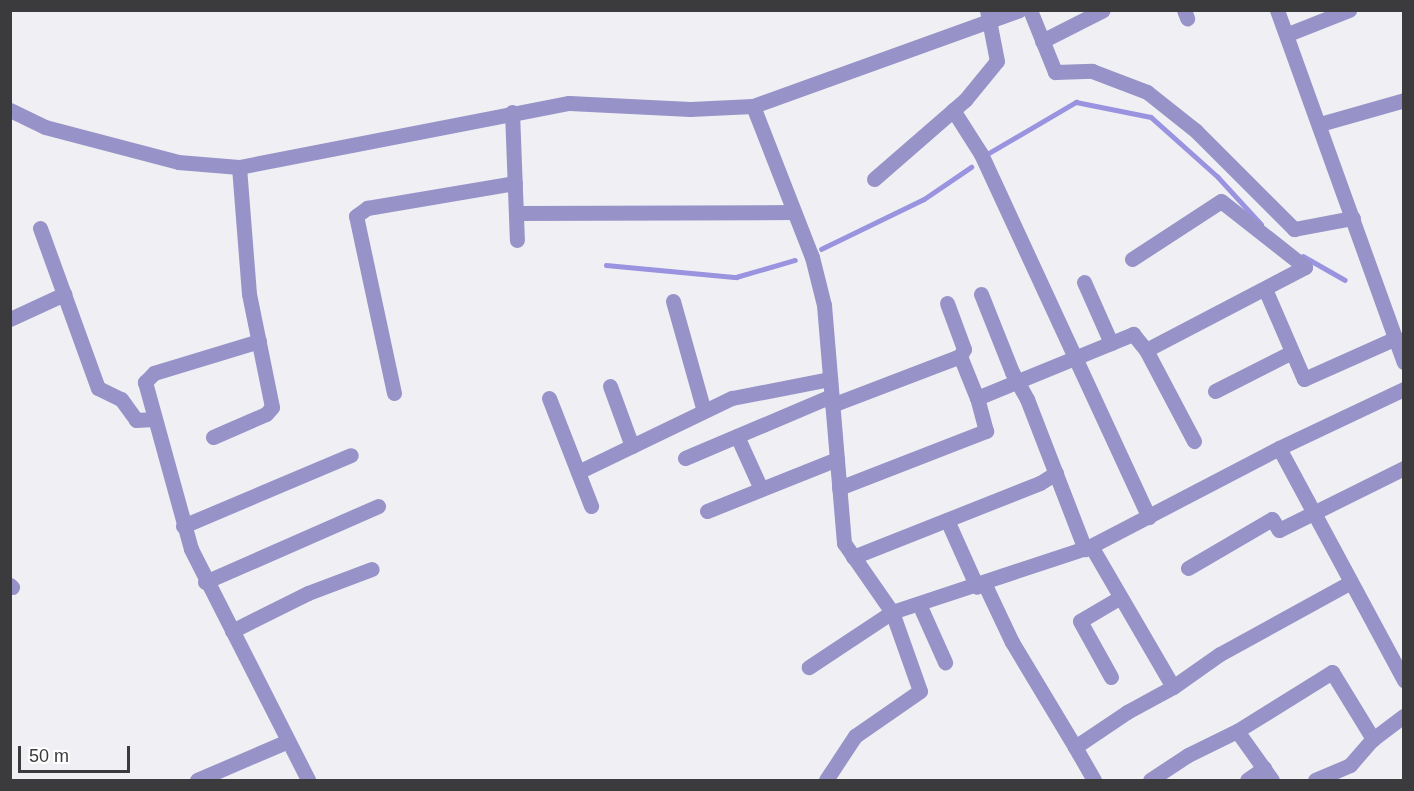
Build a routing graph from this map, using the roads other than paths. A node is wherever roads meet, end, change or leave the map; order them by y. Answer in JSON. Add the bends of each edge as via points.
{"nodes":[{"id":1,"x":1104,"y":10,"type":"edge"},
{"id":2,"x":1277,"y":10,"type":"edge"},
{"id":3,"x":1349,"y":10,"type":"edge"},
{"id":4,"x":1031,"y":12,"type":"edge"},
{"id":5,"x":988,"y":16,"type":"edge"},
{"id":6,"x":1288,"y":34,"type":"junction"},
{"id":7,"x":1042,"y":41,"type":"junction"},
{"id":8,"x":1404,"y":100,"type":"edge"},
{"id":9,"x":753,"y":106,"type":"junction"},
{"id":10,"x":10,"y":110,"type":"edge"},
{"id":11,"x":953,"y":110,"type":"junction"},
{"id":12,"x":512,"y":112,"type":"junction"},
{"id":13,"x":1320,"y":124,"type":"junction"},
{"id":14,"x":240,"y":167,"type":"junction"},
{"id":15,"x":874,"y":179,"type":"dead end"},
{"id":16,"x":515,"y":183,"type":"junction"},
{"id":17,"x":793,"y":212,"type":"junction"},
{"id":18,"x":516,"y":213,"type":"junction"},
{"id":19,"x":1353,"y":218,"type":"junction"},
{"id":20,"x":40,"y":228,"type":"dead end"},
{"id":21,"x":517,"y":240,"type":"dead end"},
{"id":22,"x":1132,"y":259,"type":"dead end"},
{"id":23,"x":1084,"y":282,"type":"dead end"},
{"id":24,"x":1265,"y":289,"type":"junction"},
{"id":25,"x":64,"y":294,"type":"junction"},
{"id":26,"x":981,"y":294,"type":"dead end"},
{"id":27,"x":673,"y":302,"type":"dead end"},
{"id":28,"x":947,"y":303,"type":"dead end"},
{"id":29,"x":10,"y":319,"type":"edge"},
{"id":30,"x":1396,"y":339,"type":"junction"},
{"id":31,"x":259,"y":341,"type":"junction"},
{"id":32,"x":1111,"y":343,"type":"junction"},
{"id":33,"x":1146,"y":350,"type":"junction"},
{"id":34,"x":1292,"y":352,"type":"junction"},
{"id":35,"x":960,"y":356,"type":"junction"},
{"id":36,"x":1077,"y":357,"type":"junction"},
{"id":37,"x":1404,"y":362,"type":"edge"},
{"id":38,"x":830,"y":379,"type":"junction"},
{"id":39,"x":1017,"y":382,"type":"junction"},
{"id":40,"x":610,"y":386,"type":"dead end"},
{"id":41,"x":1404,"y":389,"type":"edge"},
{"id":42,"x":1215,"y":391,"type":"dead end"},
{"id":43,"x":394,"y":393,"type":"dead end"},
{"id":44,"x":549,"y":398,"type":"dead end"},
{"id":45,"x":977,"y":398,"type":"junction"},
{"id":46,"x":832,"y":401,"type":"junction"},
{"id":47,"x":704,"y":411,"type":"junction"},
{"id":48,"x":154,"y":419,"type":"junction"},
{"id":49,"x":737,"y":436,"type":"junction"},
{"id":50,"x":213,"y":438,"type":"dead end"},
{"id":51,"x":1194,"y":441,"type":"dead end"},
{"id":52,"x":632,"y":446,"type":"junction"},
{"id":53,"x":1279,"y":448,"type":"junction"},
{"id":54,"x":351,"y":455,"type":"dead end"},
{"id":55,"x":685,"y":458,"type":"dead end"},
{"id":56,"x":837,"y":459,"type":"junction"},
{"id":57,"x":1404,"y":468,"type":"edge"},
{"id":58,"x":578,"y":472,"type":"junction"},
{"id":59,"x":1056,"y":473,"type":"junction"},
{"id":60,"x":839,"y":488,"type":"junction"},
{"id":61,"x":761,"y":489,"type":"junction"},
{"id":62,"x":378,"y":506,"type":"dead end"},
{"id":63,"x":591,"y":506,"type":"dead end"},
{"id":64,"x":708,"y":511,"type":"dead end"},
{"id":65,"x":1314,"y":514,"type":"junction"},
{"id":66,"x":1149,"y":516,"type":"junction"},
{"id":67,"x":947,"y":520,"type":"junction"},
{"id":68,"x":183,"y":526,"type":"junction"},
{"id":69,"x":1088,"y":548,"type":"junction"},
{"id":70,"x":853,"y":557,"type":"junction"},
{"id":71,"x":1188,"y":568,"type":"dead end"},
{"id":72,"x":372,"y":569,"type":"dead end"},
{"id":73,"x":205,"y":582,"type":"junction"},
{"id":74,"x":1350,"y":582,"type":"junction"},
{"id":75,"x":981,"y":586,"type":"junction"},
{"id":76,"x":1119,"y":598,"type":"junction"},
{"id":77,"x":919,"y":604,"type":"junction"},
{"id":78,"x":892,"y":612,"type":"junction"},
{"id":79,"x":232,"y":631,"type":"junction"},
{"id":80,"x":945,"y":662,"type":"dead end"},
{"id":81,"x":808,"y":667,"type":"dead end"},
{"id":82,"x":1111,"y":677,"type":"dead end"},
{"id":83,"x":1404,"y":680,"type":"edge"},
{"id":84,"x":1173,"y":687,"type":"junction"},
{"id":85,"x":1404,"y":716,"type":"edge"},
{"id":86,"x":1237,"y":731,"type":"junction"},
{"id":87,"x":1373,"y":740,"type":"junction"},
{"id":88,"x":288,"y":741,"type":"junction"},
{"id":89,"x":1075,"y":747,"type":"junction"},
{"id":90,"x":1268,"y":774,"type":"edge"},
{"id":91,"x":197,"y":780,"type":"edge"},
{"id":92,"x":308,"y":780,"type":"edge"},
{"id":93,"x":826,"y":780,"type":"edge"},
{"id":94,"x":1094,"y":780,"type":"edge"},
{"id":95,"x":1149,"y":780,"type":"edge"},
{"id":96,"x":1247,"y":780,"type":"edge"},
{"id":97,"x":1315,"y":780,"type":"edge"}],
"edges":[{"from":1,"to":7,"type":"street"},
{"from":2,"to":6,"type":"street"},
{"from":3,"to":6,"type":"street"},
{"from":4,"to":5,"type":"street"},
{"from":4,"to":7,"type":"street"},
{"from":5,"to":9,"type":"street"},
{"from":5,"to":11,"type":"street","via":[[997,61]]},
{"from":6,"to":13,"type":"street"},
{"from":7,"to":19,"type":"street","via":[[1055,72],[1092,71],[1147,92],[1196,131],[1294,229]]},
{"from":8,"to":13,"type":"street"},
{"from":9,"to":12,"type":"street","via":[[690,109],[569,103]]},
{"from":9,"to":17,"type":"street"},
{"from":10,"to":14,"type":"street","via":[[45,127],[178,162]]},
{"from":11,"to":15,"type":"street"},
{"from":11,"to":36,"type":"street","via":[[981,154]]},
{"from":12,"to":14,"type":"street"},
{"from":12,"to":16,"type":"street"},
{"from":13,"to":19,"type":"street"},
{"from":14,"to":31,"type":"street","via":[[249,294]]},
{"from":16,"to":18,"type":"street"},
{"from":16,"to":43,"type":"street","via":[[362,210],[356,220]]},
{"from":17,"to":18,"type":"street"},
{"from":17,"to":38,"type":"street","via":[[812,257],[824,305]]},
{"from":18,"to":21,"type":"street"},
{"from":19,"to":30,"type":"street"},
{"from":20,"to":25,"type":"street"},
{"from":22,"to":24,"type":"street","via":[[1221,201],[1305,267]]},
{"from":23,"to":32,"type":"street"},
{"from":24,"to":33,"type":"street"},
{"from":24,"to":34,"type":"street"},
{"from":25,"to":29,"type":"street"},
{"from":25,"to":48,"type":"street","via":[[98,388],[121,399],[136,420]]},
{"from":26,"to":39,"type":"street"},
{"from":27,"to":47,"type":"street"},
{"from":28,"to":35,"type":"street","via":[[964,349]]},
{"from":30,"to":34,"type":"street","via":[[1304,379]]},
{"from":30,"to":37,"type":"street"},
{"from":31,"to":48,"type":"street","via":[[149,376],[145,382]]},
{"from":31,"to":50,"type":"street","via":[[272,407],[266,414]]},
{"from":32,"to":33,"type":"street","via":[[1133,334]]},
{"from":32,"to":36,"type":"street"},
{"from":33,"to":51,"type":"street"},
{"from":34,"to":42,"type":"street"},
{"from":35,"to":45,"type":"street"},
{"from":35,"to":46,"type":"street"},
{"from":36,"to":39,"type":"street"},
{"from":36,"to":66,"type":"street"},
{"from":38,"to":46,"type":"street"},
{"from":38,"to":47,"type":"street","via":[[753,392]]},
{"from":39,"to":45,"type":"street"},
{"from":39,"to":59,"type":"street"},
{"from":40,"to":52,"type":"street"},
{"from":41,"to":53,"type":"street"},
{"from":44,"to":58,"type":"street"},
{"from":45,"to":60,"type":"street","via":[[986,431]]},
{"from":46,"to":49,"type":"street"},
{"from":46,"to":56,"type":"street"},
{"from":47,"to":52,"type":"street"},
{"from":48,"to":68,"type":"street"},
{"from":49,"to":55,"type":"street"},
{"from":49,"to":61,"type":"street"},
{"from":52,"to":58,"type":"street"},
{"from":53,"to":65,"type":"street"},
{"from":53,"to":66,"type":"street"},
{"from":54,"to":68,"type":"street"},
{"from":56,"to":60,"type":"street"},
{"from":56,"to":61,"type":"street"},
{"from":57,"to":65,"type":"street"},
{"from":58,"to":63,"type":"street"},
{"from":59,"to":67,"type":"street"},
{"from":59,"to":69,"type":"street"},
{"from":60,"to":70,"type":"street","via":[[844,543]]},
{"from":61,"to":64,"type":"street"},
{"from":62,"to":73,"type":"street"},
{"from":65,"to":71,"type":"street","via":[[1279,530],[1272,519]]},
{"from":65,"to":74,"type":"street"},
{"from":66,"to":69,"type":"street"},
{"from":67,"to":70,"type":"street"},
{"from":67,"to":75,"type":"street"},
{"from":68,"to":73,"type":"street"},
{"from":69,"to":75,"type":"street"},
{"from":69,"to":76,"type":"street"},
{"from":70,"to":78,"type":"street"},
{"from":72,"to":79,"type":"street","via":[[308,593]]},
{"from":73,"to":79,"type":"street"},
{"from":74,"to":83,"type":"street"},
{"from":74,"to":84,"type":"street","via":[[1220,654]]},
{"from":75,"to":77,"type":"street"},
{"from":75,"to":89,"type":"street"},
{"from":76,"to":82,"type":"street","via":[[1080,621]]},
{"from":76,"to":84,"type":"street"},
{"from":77,"to":78,"type":"street"},
{"from":77,"to":80,"type":"street"},
{"from":78,"to":81,"type":"street"},
{"from":78,"to":93,"type":"street","via":[[920,691],[855,736]]},
{"from":79,"to":88,"type":"street"},
{"from":84,"to":89,"type":"street"},
{"from":85,"to":87,"type":"street"},
{"from":86,"to":87,"type":"street","via":[[1332,672]]},
{"from":86,"to":90,"type":"street"},
{"from":86,"to":95,"type":"street"},
{"from":87,"to":97,"type":"street","via":[[1350,765]]},
{"from":88,"to":91,"type":"street"},
{"from":88,"to":92,"type":"street"},
{"from":89,"to":94,"type":"street"},
{"from":90,"to":96,"type":"street"}]}
